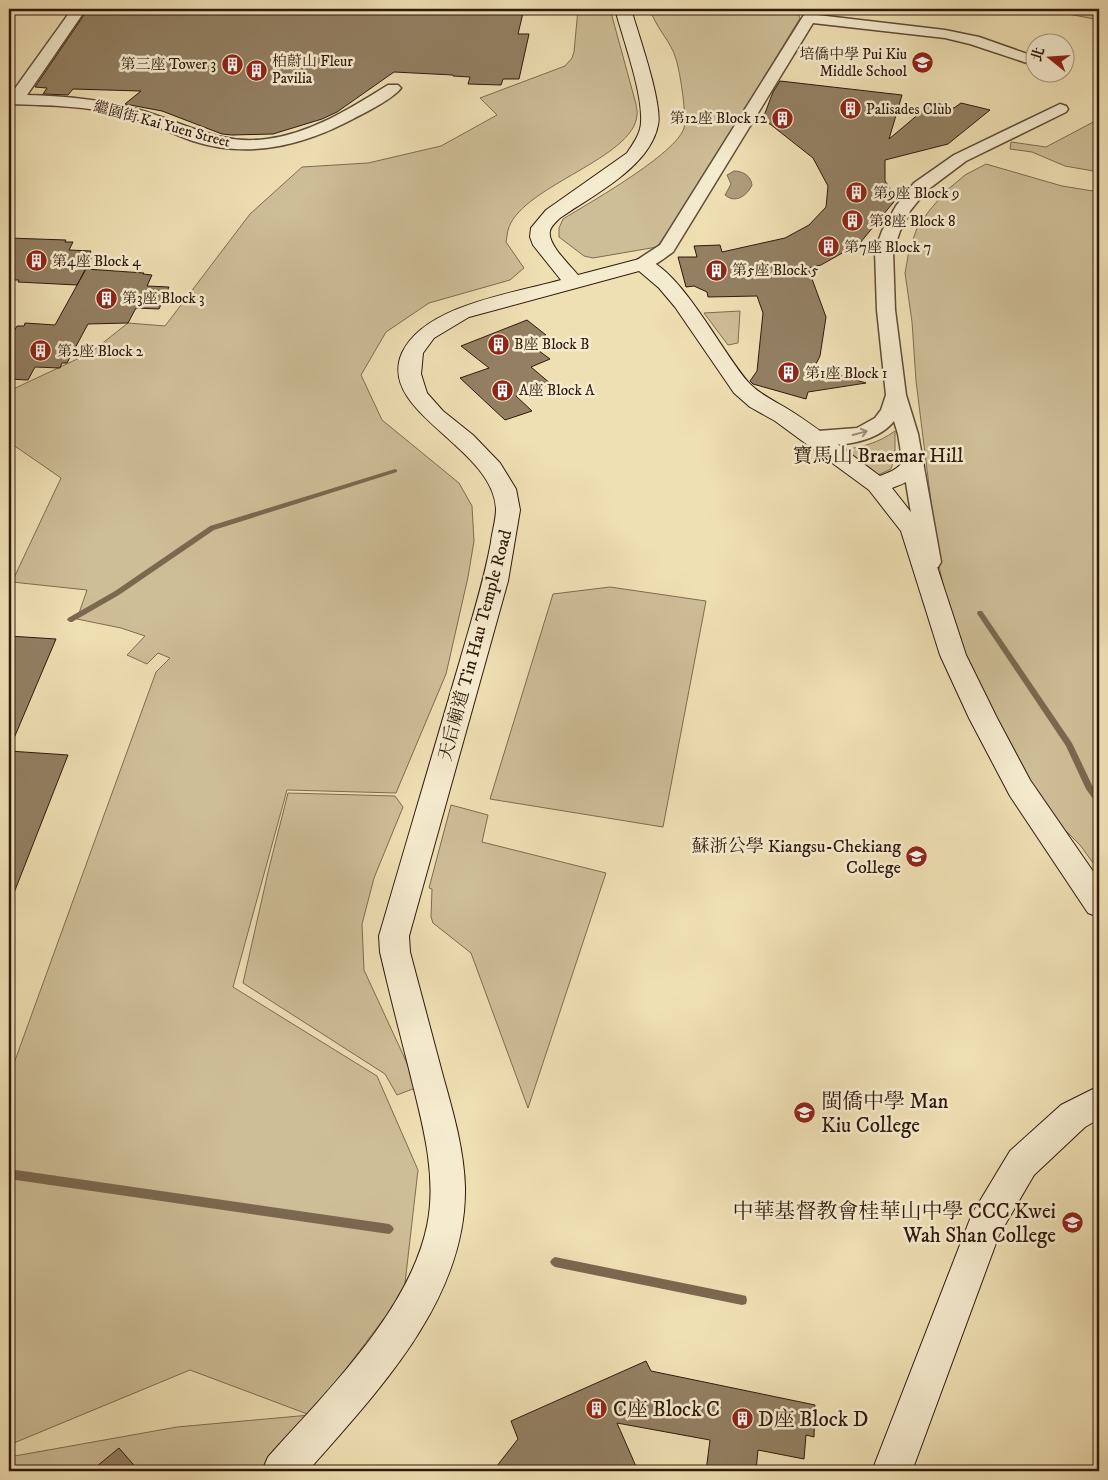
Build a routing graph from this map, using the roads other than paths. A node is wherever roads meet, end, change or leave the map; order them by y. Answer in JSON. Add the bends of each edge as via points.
{"nodes":[{"id":1,"x":65,"y":9,"type":"edge"},
{"id":2,"x":79,"y":9,"type":"edge"},
{"id":3,"x":623,"y":9,"type":"edge"},
{"id":4,"x":806,"y":14,"type":"edge"},
{"id":5,"x":1026,"y":58,"type":"edge"},
{"id":6,"x":393,"y":88,"type":"dead end"},
{"id":7,"x":11,"y":95,"type":"edge"},
{"id":8,"x":1060,"y":109,"type":"dead end"},
{"id":9,"x":643,"y":264,"type":"junction"},
{"id":10,"x":574,"y":283,"type":"junction"},
{"id":11,"x":896,"y":395,"type":"junction"},
{"id":12,"x":812,"y":437,"type":"junction"},
{"id":13,"x":914,"y":465,"type":"junction"},
{"id":14,"x":877,"y":485,"type":"junction"},
{"id":15,"x":936,"y":596,"type":"junction"},
{"id":16,"x":1099,"y":904,"type":"edge"},
{"id":17,"x":1099,"y":1101,"type":"edge"},
{"id":18,"x":282,"y":1471,"type":"edge"},
{"id":19,"x":892,"y":1471,"type":"edge"}],
"edges":[{"from":1,"to":7,"type":"street"},
{"from":2,"to":7,"type":"street"},
{"from":3,"to":10,"type":"street","via":[[650,124],[632,157],[544,223],[541,241]]},
{"from":4,"to":5,"type":"street","via":[[974,40]]},
{"from":4,"to":9,"type":"street","name":"天后廟道 Tin Hau Temple Road","via":[[667,248]]},
{"from":6,"to":7,"type":"street","name":"繼園街 Kai Yuen Street","via":[[354,114],[323,129],[256,145],[220,143],[98,105]]},
{"from":8,"to":11,"type":"street","via":[[960,158],[920,187],[902,210],[884,251],[886,310]]},
{"from":9,"to":10,"type":"street","name":"天后廟道 Tin Hau Temple Road"},
{"from":9,"to":12,"type":"street","via":[[682,303],[742,388]]},
{"from":10,"to":18,"type":"street","name":"天后廟道 Tin Hau Temple Road","via":[[475,308],[449,319],[420,341],[410,364],[412,385],[417,395],[492,468],[504,489],[508,510],[496,581],[394,936],[395,952],[441,1131],[447,1181],[446,1225],[433,1269],[403,1322],[355,1386]]},
{"from":12,"to":11,"type":"street","one_way":true,"via":[[835,438],[869,430],[881,424],[890,413]]},
{"from":11,"to":13,"type":"street"},
{"from":12,"to":14,"type":"street"},
{"from":13,"to":14,"type":"street","via":[[901,476]]},
{"from":13,"to":15,"type":"street"},
{"from":14,"to":15,"type":"street","via":[[913,530]]},
{"from":15,"to":16,"type":"street","via":[[953,655],[1009,768]]},
{"from":17,"to":19,"type":"street","via":[[1073,1116],[1022,1162],[985,1226]]}]}
